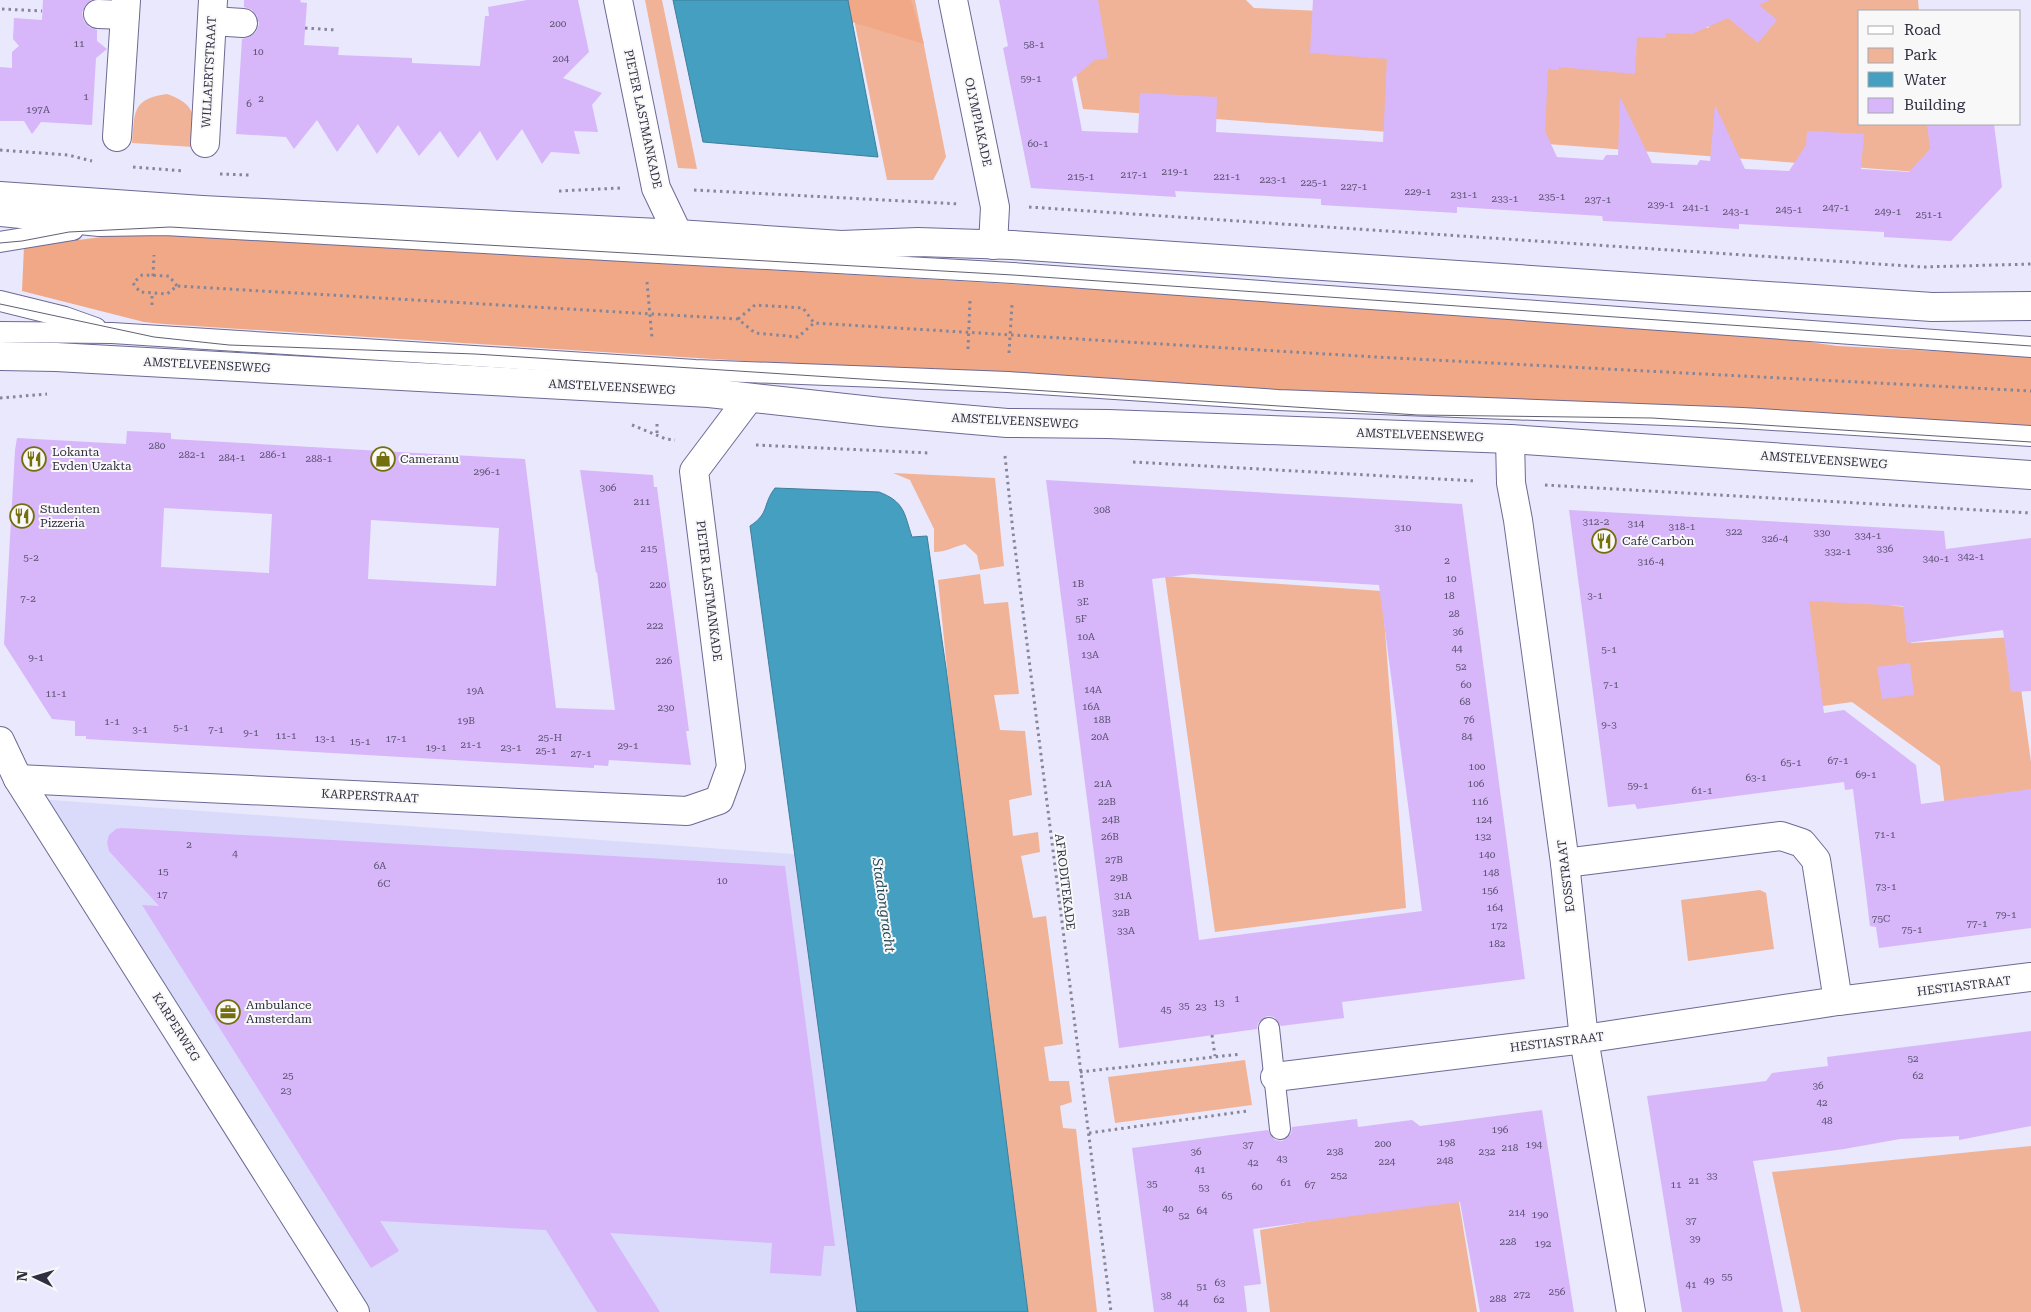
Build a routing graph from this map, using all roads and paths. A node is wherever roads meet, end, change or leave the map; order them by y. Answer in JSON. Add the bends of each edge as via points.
{"nodes":[{"id":1,"x":618,"y":0,"type":"edge"},
{"id":2,"x":953,"y":0,"type":"edge"},
{"id":3,"x":2,"y":9,"type":"dead end"},
{"id":4,"x":116,"y":10,"type":"edge"},
{"id":5,"x":213,"y":10,"type":"edge"},
{"id":6,"x":42,"y":11,"type":"dead end"},
{"id":7,"x":243,"y":23,"type":"dead end"},
{"id":8,"x":305,"y":28,"type":"dead end"},
{"id":9,"x":336,"y":30,"type":"dead end"},
{"id":10,"x":118,"y":136,"type":"dead end"},
{"id":11,"x":205,"y":143,"type":"dead end"},
{"id":12,"x":0,"y":196,"type":"edge"},
{"id":13,"x":0,"y":216,"type":"edge"},
{"id":14,"x":99,"y":226,"type":"junction"},
{"id":15,"x":678,"y":234,"type":"junction"},
{"id":16,"x":0,"y":242,"type":"edge"},
{"id":17,"x":993,"y":245,"type":"junction"},
{"id":18,"x":645,"y":251,"type":"junction"},
{"id":19,"x":971,"y":271,"type":"junction"},
{"id":20,"x":1013,"y":273,"type":"junction"},
{"id":21,"x":177,"y":286,"type":"junction"},
{"id":22,"x":0,"y":301,"type":"edge"},
{"id":23,"x":2031,"y":306,"type":"edge"},
{"id":24,"x":650,"y":313,"type":"junction"},
{"id":25,"x":738,"y":320,"type":"junction"},
{"id":26,"x":814,"y":323,"type":"junction"},
{"id":27,"x":0,"y":332,"type":"edge"},
{"id":28,"x":968,"y":332,"type":"junction"},
{"id":29,"x":112,"y":333,"type":"junction"},
{"id":30,"x":1010,"y":334,"type":"junction"},
{"id":31,"x":2031,"y":347,"type":"edge"},
{"id":32,"x":0,"y":356,"type":"edge"},
{"id":33,"x":655,"y":379,"type":"junction"},
{"id":34,"x":966,"y":381,"type":"junction"},
{"id":35,"x":1008,"y":382,"type":"junction"},
{"id":36,"x":2031,"y":391,"type":"edge"},
{"id":37,"x":749,"y":398,"type":"junction"},
{"id":38,"x":1007,"y":423,"type":"junction"},
{"id":39,"x":657,"y":436,"type":"dead end"},
{"id":40,"x":2031,"y":436,"type":"edge"},
{"id":41,"x":1510,"y":439,"type":"junction"},
{"id":42,"x":2031,"y":475,"type":"edge"},
{"id":43,"x":0,"y":741,"type":"edge"},
{"id":44,"x":18,"y":779,"type":"junction"},
{"id":45,"x":719,"y":800,"type":"joint"},
{"id":46,"x":1565,"y":863,"type":"junction"},
{"id":47,"x":2031,"y":977,"type":"edge"},
{"id":48,"x":1838,"y":1001,"type":"junction"},
{"id":49,"x":1269,"y":1028,"type":"dead end"},
{"id":50,"x":1212,"y":1035,"type":"dead end"},
{"id":51,"x":1584,"y":1039,"type":"junction"},
{"id":52,"x":1242,"y":1054,"type":"dead end"},
{"id":53,"x":1215,"y":1056,"type":"junction"},
{"id":54,"x":1080,"y":1072,"type":"junction"},
{"id":55,"x":1275,"y":1077,"type":"junction"},
{"id":56,"x":1248,"y":1111,"type":"dead end"},
{"id":57,"x":1280,"y":1129,"type":"dead end"},
{"id":58,"x":1089,"y":1133,"type":"junction"},
{"id":59,"x":355,"y":1312,"type":"edge"},
{"id":60,"x":1111,"y":1312,"type":"edge"},
{"id":61,"x":1631,"y":1312,"type":"edge"}],
"edges":[{"from":1,"to":15,"type":"street","name":"PIETER LASTMANKADE","via":[[656,188]]},
{"from":2,"to":17,"type":"street","name":"OLYMPIAKADE","via":[[995,206]]},
{"from":3,"to":6,"type":"path"},
{"from":4,"to":10,"type":"street"},
{"from":5,"to":7,"type":"street"},
{"from":5,"to":11,"type":"street","name":"WILLAERTSTRAAT"},
{"from":8,"to":9,"type":"path"},
{"from":12,"to":15,"type":"street","via":[[202,210]]},
{"from":13,"to":14,"type":"lane"},
{"from":14,"to":16,"type":"lane"},
{"from":14,"to":18,"type":"lane","via":[[165,225]]},
{"from":15,"to":17,"type":"street","via":[[841,245],[918,242]]},
{"from":17,"to":23,"type":"street","via":[[1932,307]]},
{"from":18,"to":19,"type":"lane"},
{"from":18,"to":24,"type":"path"},
{"from":19,"to":20,"type":"lane"},
{"from":19,"to":28,"type":"path"},
{"from":20,"to":30,"type":"path"},
{"from":20,"to":31,"type":"lane"},
{"from":21,"to":21,"type":"path","via":[[169,276],[142,275],[133,283],[140,292],[167,294]]},
{"from":21,"to":24,"type":"path"},
{"from":22,"to":29,"type":"lane","name":"AMSTELVEENSEWEG"},
{"from":24,"to":25,"type":"path"},
{"from":24,"to":33,"type":"path"},
{"from":25,"to":26,"type":"path","via":[[755,333],[798,337]]},
{"from":25,"to":26,"type":"path","via":[[755,305],[803,308]]},
{"from":26,"to":28,"type":"path"},
{"from":27,"to":29,"type":"lane","name":"AMSTELVEENSEWEG"},
{"from":28,"to":30,"type":"path"},
{"from":28,"to":34,"type":"path"},
{"from":29,"to":33,"type":"lane","name":"AMSTELVEENSEWEG"},
{"from":30,"to":35,"type":"path"},
{"from":30,"to":36,"type":"path"},
{"from":32,"to":33,"type":"street","name":"AMSTELVEENSEWEG"},
{"from":33,"to":34,"type":"lane","name":"AMSTELVEENSEWEG"},
{"from":33,"to":37,"type":"street","name":"AMSTELVEENSEWEG","via":[[709,393]]},
{"from":33,"to":39,"type":"path"},
{"from":34,"to":35,"type":"lane","name":"AMSTELVEENSEWEG"},
{"from":35,"to":40,"type":"lane","name":"AMSTELVEENSEWEG","via":[[1278,400],[1664,414]]},
{"from":37,"to":38,"type":"street","name":"AMSTELVEENSEWEG"},
{"from":37,"to":45,"type":"street","name":"PIETER LASTMANKADE","via":[[694,471],[731,767]]},
{"from":38,"to":41,"type":"street","name":"AMSTELVEENSEWEG"},
{"from":38,"to":54,"type":"path","name":"AFRODITEKADE","via":[[1004,455]]},
{"from":41,"to":42,"type":"street","name":"AMSTELVEENSEWEG"},
{"from":41,"to":46,"type":"street","name":"EOSSTRAAT","via":[[1511,483]]},
{"from":43,"to":44,"type":"street","name":"KARPERWEG"},
{"from":44,"to":45,"type":"street","name":"KARPERSTRAAT","via":[[687,811]]},
{"from":44,"to":59,"type":"street","name":"KARPERWEG"},
{"from":46,"to":48,"type":"street","via":[[1781,836],[1802,843],[1816,860]]},
{"from":46,"to":51,"type":"street","name":"EOSSTRAAT"},
{"from":47,"to":48,"type":"street","name":"HESTIASTRAAT"},
{"from":48,"to":51,"type":"street","name":"HESTIASTRAAT"},
{"from":49,"to":55,"type":"lane"},
{"from":50,"to":53,"type":"path"},
{"from":51,"to":55,"type":"street","name":"HESTIASTRAAT"},
{"from":51,"to":61,"type":"street","name":"EOSSTRAAT"},
{"from":52,"to":53,"type":"path"},
{"from":53,"to":54,"type":"path"},
{"from":54,"to":58,"type":"path","name":"AFRODITEKADE"},
{"from":55,"to":57,"type":"lane"},
{"from":56,"to":58,"type":"path"},
{"from":58,"to":60,"type":"path","name":"AFRODITEKADE"}]}
